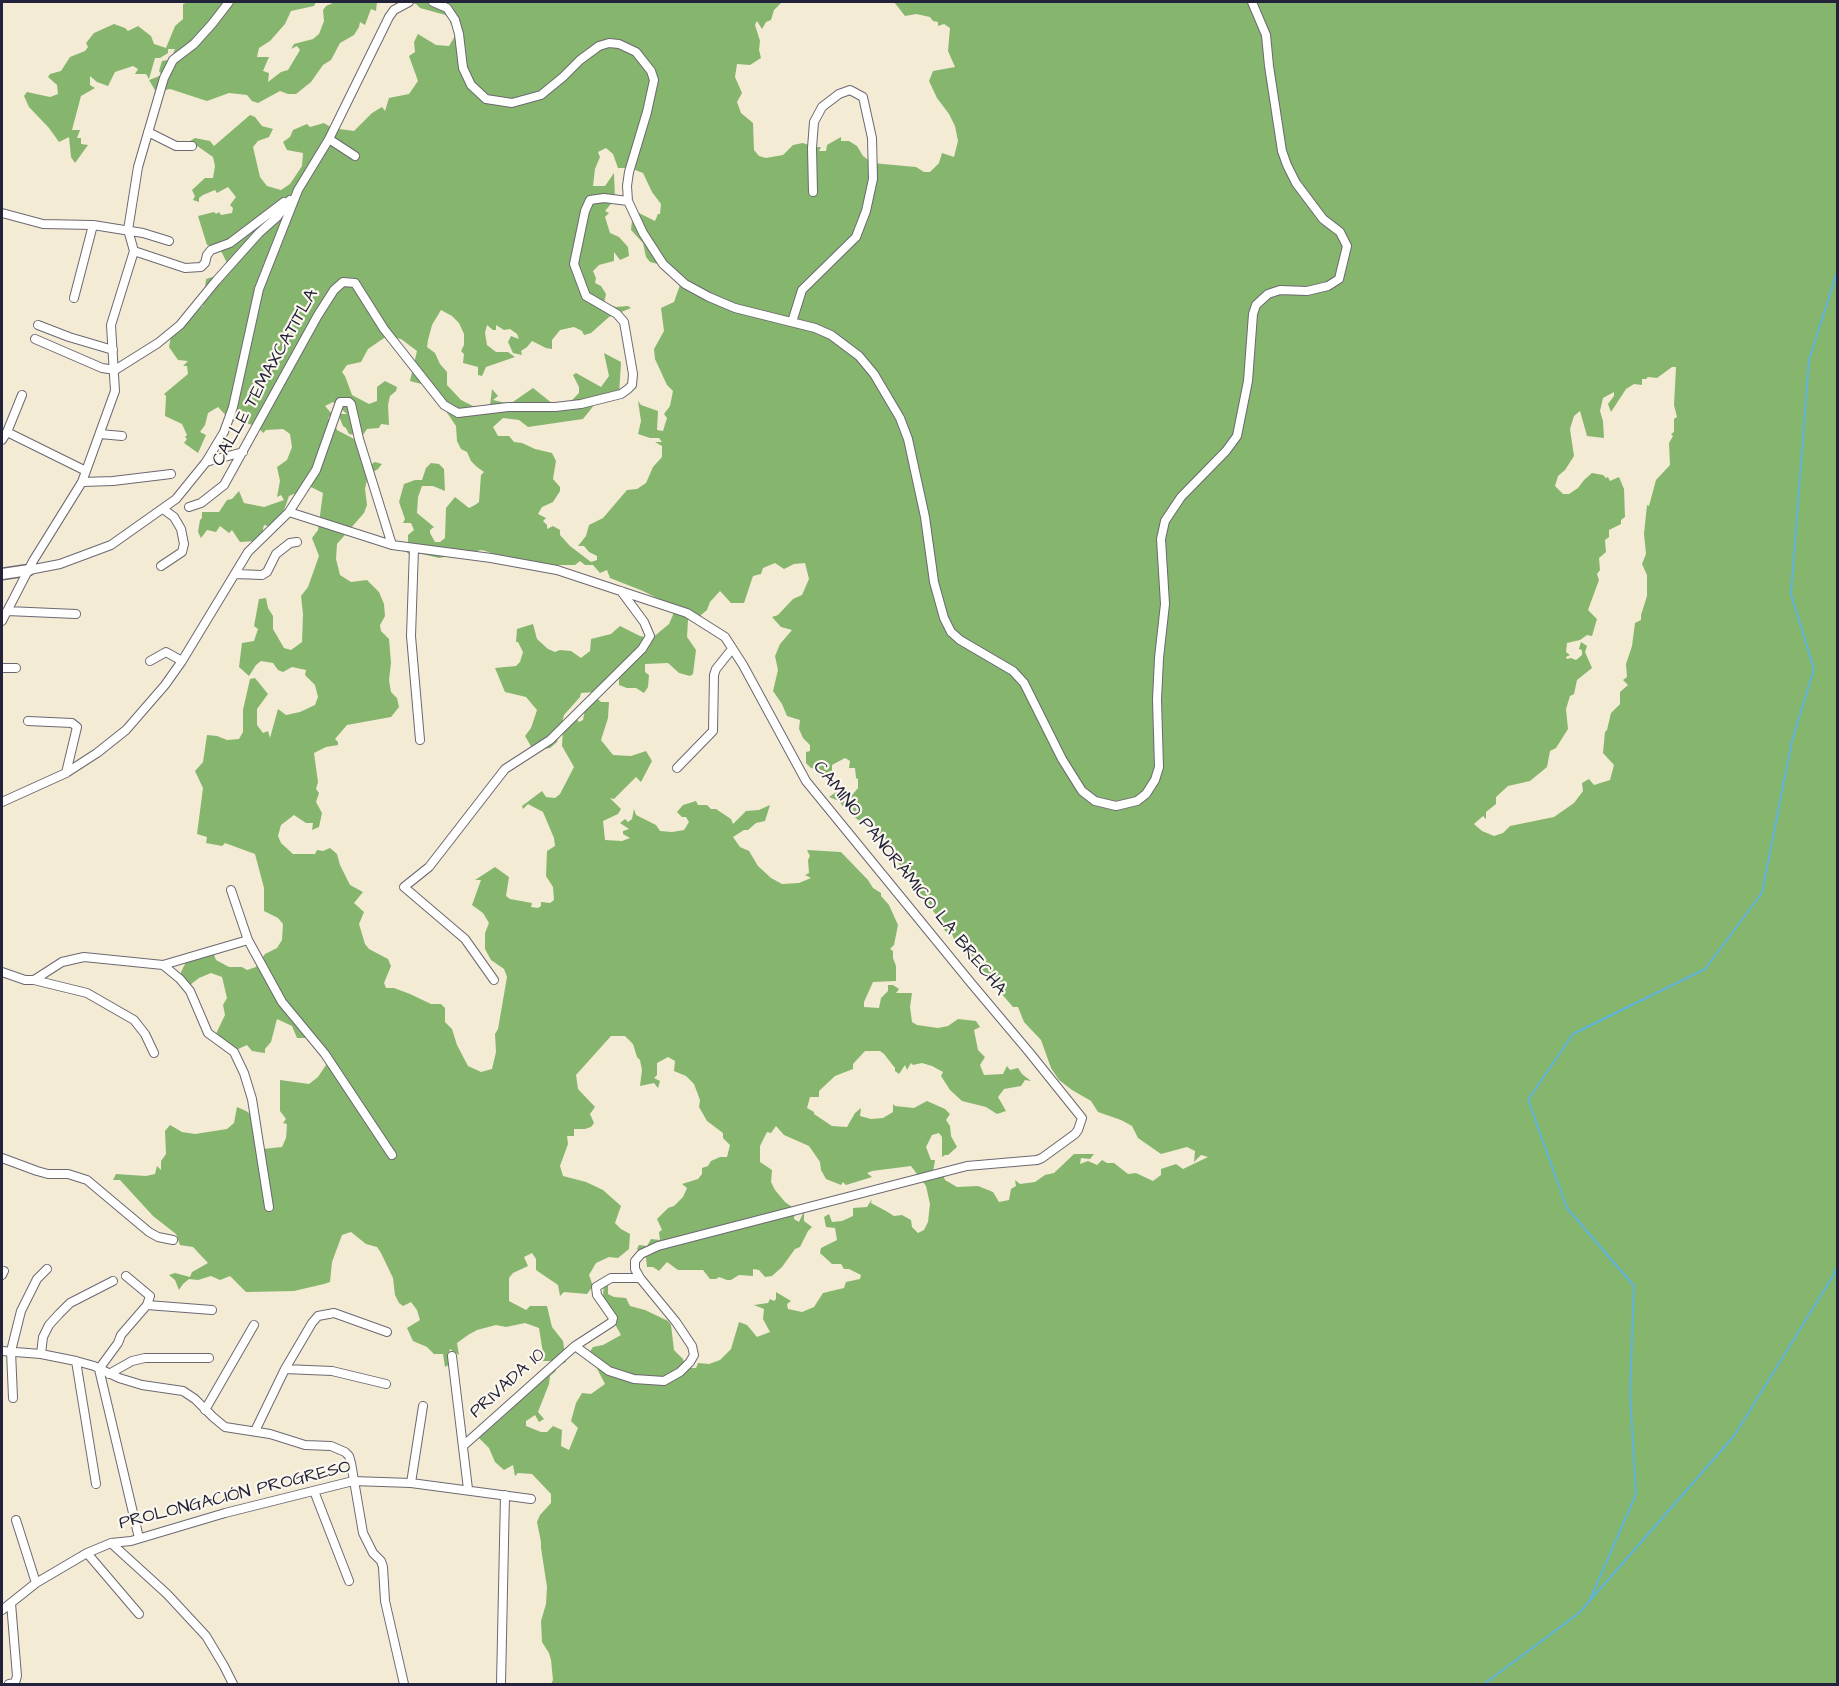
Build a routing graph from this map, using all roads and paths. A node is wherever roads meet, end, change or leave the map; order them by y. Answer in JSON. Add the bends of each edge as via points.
{"nodes":[{"id":1,"x":229,"y":2,"type":"edge"},
{"id":2,"x":409,"y":2,"type":"edge"},
{"id":3,"x":433,"y":2,"type":"edge"},
{"id":4,"x":1252,"y":2,"type":"edge"},
{"id":5,"x":148,"y":132,"type":"junction"},
{"id":6,"x":328,"y":139,"type":"junction"},
{"id":7,"x":192,"y":146,"type":"dead end"},
{"id":8,"x":355,"y":156,"type":"dead end"},
{"id":9,"x":298,"y":190,"type":"junction"},
{"id":10,"x":813,"y":192,"type":"dead end"},
{"id":11,"x":628,"y":201,"type":"junction"},
{"id":12,"x":2,"y":213,"type":"edge"},
{"id":13,"x":93,"y":225,"type":"junction"},
{"id":14,"x":128,"y":230,"type":"junction"},
{"id":15,"x":169,"y":240,"type":"dead end"},
{"id":16,"x":134,"y":251,"type":"junction"},
{"id":17,"x":74,"y":298,"type":"dead end"},
{"id":18,"x":792,"y":322,"type":"junction"},
{"id":19,"x":38,"y":325,"type":"dead end"},
{"id":20,"x":35,"y":339,"type":"dead end"},
{"id":21,"x":113,"y":350,"type":"junction"},
{"id":22,"x":115,"y":370,"type":"junction"},
{"id":23,"x":22,"y":395,"type":"dead end"},
{"id":24,"x":7,"y":432,"type":"junction"},
{"id":25,"x":100,"y":434,"type":"junction"},
{"id":26,"x":122,"y":436,"type":"dead end"},
{"id":27,"x":2,"y":440,"type":"edge"},
{"id":28,"x":243,"y":452,"type":"junction"},
{"id":29,"x":206,"y":462,"type":"junction"},
{"id":30,"x":86,"y":471,"type":"junction"},
{"id":31,"x":171,"y":474,"type":"dead end"},
{"id":32,"x":82,"y":482,"type":"junction"},
{"id":33,"x":189,"y":507,"type":"dead end"},
{"id":34,"x":163,"y":510,"type":"junction"},
{"id":35,"x":289,"y":512,"type":"junction"},
{"id":36,"x":297,"y":542,"type":"dead end"},
{"id":37,"x":392,"y":545,"type":"junction"},
{"id":38,"x":414,"y":548,"type":"junction"},
{"id":39,"x":161,"y":566,"type":"dead end"},
{"id":40,"x":29,"y":570,"type":"junction"},
{"id":41,"x":2,"y":574,"type":"edge"},
{"id":42,"x":236,"y":574,"type":"junction"},
{"id":43,"x":621,"y":591,"type":"junction"},
{"id":44,"x":7,"y":611,"type":"junction"},
{"id":45,"x":76,"y":614,"type":"dead end"},
{"id":46,"x":2,"y":621,"type":"edge"},
{"id":47,"x":732,"y":649,"type":"junction"},
{"id":48,"x":150,"y":661,"type":"dead end"},
{"id":49,"x":182,"y":661,"type":"junction"},
{"id":50,"x":2,"y":668,"type":"edge"},
{"id":51,"x":16,"y":668,"type":"dead end"},
{"id":52,"x":28,"y":721,"type":"dead end"},
{"id":53,"x":420,"y":740,"type":"dead end"},
{"id":54,"x":677,"y":768,"type":"dead end"},
{"id":55,"x":66,"y":773,"type":"junction"},
{"id":56,"x":2,"y":802,"type":"edge"},
{"id":57,"x":231,"y":890,"type":"dead end"},
{"id":58,"x":248,"y":940,"type":"junction"},
{"id":59,"x":162,"y":965,"type":"junction"},
{"id":60,"x":2,"y":972,"type":"edge"},
{"id":61,"x":34,"y":980,"type":"junction"},
{"id":62,"x":494,"y":980,"type":"dead end"},
{"id":63,"x":154,"y":1053,"type":"dead end"},
{"id":64,"x":392,"y":1155,"type":"dead end"},
{"id":65,"x":2,"y":1158,"type":"edge"},
{"id":66,"x":269,"y":1207,"type":"dead end"},
{"id":67,"x":173,"y":1240,"type":"dead end"},
{"id":68,"x":47,"y":1269,"type":"dead end"},
{"id":69,"x":126,"y":1276,"type":"dead end"},
{"id":70,"x":640,"y":1278,"type":"junction"},
{"id":71,"x":113,"y":1281,"type":"dead end"},
{"id":72,"x":147,"y":1305,"type":"junction"},
{"id":73,"x":212,"y":1310,"type":"dead end"},
{"id":74,"x":254,"y":1325,"type":"dead end"},
{"id":75,"x":387,"y":1332,"type":"dead end"},
{"id":76,"x":575,"y":1346,"type":"junction"},
{"id":77,"x":6,"y":1351,"type":"edge"},
{"id":78,"x":41,"y":1354,"type":"junction"},
{"id":79,"x":452,"y":1356,"type":"dead end"},
{"id":80,"x":209,"y":1358,"type":"dead end"},
{"id":81,"x":75,"y":1361,"type":"junction"},
{"id":82,"x":99,"y":1370,"type":"junction"},
{"id":83,"x":285,"y":1370,"type":"junction"},
{"id":84,"x":109,"y":1374,"type":"junction"},
{"id":85,"x":386,"y":1384,"type":"dead end"},
{"id":86,"x":13,"y":1398,"type":"dead end"},
{"id":87,"x":423,"y":1406,"type":"dead end"},
{"id":88,"x":205,"y":1410,"type":"junction"},
{"id":89,"x":255,"y":1431,"type":"junction"},
{"id":90,"x":463,"y":1446,"type":"junction"},
{"id":91,"x":353,"y":1481,"type":"junction"},
{"id":92,"x":411,"y":1483,"type":"junction"},
{"id":93,"x":96,"y":1484,"type":"dead end"},
{"id":94,"x":468,"y":1489,"type":"junction"},
{"id":95,"x":314,"y":1491,"type":"junction"},
{"id":96,"x":505,"y":1495,"type":"junction"},
{"id":97,"x":531,"y":1499,"type":"dead end"},
{"id":98,"x":16,"y":1520,"type":"dead end"},
{"id":99,"x":138,"y":1538,"type":"junction"},
{"id":100,"x":111,"y":1543,"type":"junction"},
{"id":101,"x":87,"y":1553,"type":"junction"},
{"id":102,"x":349,"y":1581,"type":"dead end"},
{"id":103,"x":36,"y":1583,"type":"junction"},
{"id":104,"x":11,"y":1603,"type":"junction"},
{"id":105,"x":2,"y":1610,"type":"edge"},
{"id":106,"x":139,"y":1614,"type":"dead end"},
{"id":107,"x":9,"y":1684,"type":"edge"},
{"id":108,"x":233,"y":1684,"type":"edge"},
{"id":109,"x":404,"y":1684,"type":"edge"},
{"id":110,"x":501,"y":1684,"type":"edge"}],
"edges":[{"from":1,"to":5,"type":"street","via":[[194,44],[173,60]]},
{"from":2,"to":6,"type":"street","via":[[388,17]]},
{"from":3,"to":11,"type":"street","via":[[447,8],[455,20],[463,68],[471,85],[486,99],[512,103],[541,95],[599,46],[619,44],[636,52],[654,80],[629,172]]},
{"from":4,"to":18,"type":"street","via":[[1266,35],[1287,165],[1296,183],[1323,219],[1340,232],[1347,246],[1339,279],[1334,283],[1307,291],[1280,290],[1256,305],[1237,436],[1181,497],[1165,521],[1161,539],[1165,604],[1157,700],[1159,767],[1146,794],[1137,801],[1116,806],[1099,803],[1084,794],[1024,682],[951,632],[934,582],[925,517],[900,418],[859,356],[831,335]]},
{"from":5,"to":7,"type":"street","via":[[176,146]]},
{"from":5,"to":14,"type":"street"},
{"from":6,"to":8,"type":"street"},
{"from":6,"to":9,"type":"street"},
{"from":9,"to":16,"type":"street","via":[[230,243],[211,250],[201,267],[186,268]]},
{"from":9,"to":22,"type":"street","via":[[180,325]]},
{"from":9,"to":29,"type":"street","via":[[259,289],[233,407]]},
{"from":10,"to":18,"type":"street","via":[[814,122],[822,107],[850,90],[863,97],[872,138],[873,179],[866,211],[856,237],[802,290]]},
{"from":11,"to":18,"type":"street","via":[[663,264],[686,284],[735,308]]},
{"from":11,"to":28,"type":"street","name":"CALLE TEMAXCATITLA","via":[[590,200],[573,264],[586,296],[617,314],[626,325],[633,374],[632,385],[621,394],[581,404],[458,413],[444,405],[384,329],[355,283],[343,282],[318,315]]},
{"from":12,"to":13,"type":"street","via":[[44,224]]},
{"from":13,"to":14,"type":"street"},
{"from":13,"to":17,"type":"street"},
{"from":14,"to":15,"type":"street"},
{"from":14,"to":16,"type":"street"},
{"from":16,"to":21,"type":"street","via":[[111,325]]},
{"from":19,"to":21,"type":"street"},
{"from":20,"to":22,"type":"street"},
{"from":21,"to":22,"type":"street"},
{"from":22,"to":25,"type":"street","via":[[115,391]]},
{"from":23,"to":24,"type":"street"},
{"from":24,"to":27,"type":"street"},
{"from":24,"to":30,"type":"street"},
{"from":25,"to":26,"type":"street"},
{"from":25,"to":30,"type":"street"},
{"from":28,"to":29,"type":"street"},
{"from":28,"to":33,"type":"street","name":"CALLE TEMAXCATITLA","via":[[224,485]]},
{"from":29,"to":34,"type":"street"},
{"from":30,"to":32,"type":"street"},
{"from":31,"to":32,"type":"street"},
{"from":32,"to":40,"type":"street"},
{"from":34,"to":39,"type":"street","via":[[174,517],[184,544],[182,552]]},
{"from":34,"to":40,"type":"street","via":[[111,545],[60,564]]},
{"from":35,"to":37,"type":"street","name":"CAMINO PANORÁMICO LA BRECHA"},
{"from":35,"to":37,"type":"street","via":[[321,459],[339,403],[349,402]]},
{"from":35,"to":42,"type":"street","via":[[248,552]]},
{"from":36,"to":42,"type":"street","via":[[276,554],[262,575]]},
{"from":37,"to":38,"type":"street","name":"CAMINO PANORÁMICO LA BRECHA"},
{"from":38,"to":43,"type":"street","name":"CAMINO PANORÁMICO LA BRECHA","via":[[557,570]]},
{"from":38,"to":53,"type":"street","via":[[411,636]]},
{"from":40,"to":41,"type":"street"},
{"from":40,"to":44,"type":"street"},
{"from":42,"to":49,"type":"street"},
{"from":43,"to":47,"type":"street","name":"CAMINO PANORÁMICO LA BRECHA","via":[[687,613],[724,637]]},
{"from":43,"to":62,"type":"street","via":[[650,636],[642,649],[550,740],[505,769],[429,867],[404,887],[465,939]]},
{"from":44,"to":45,"type":"street"},
{"from":44,"to":46,"type":"street"},
{"from":47,"to":54,"type":"street","via":[[714,675],[713,731]]},
{"from":47,"to":70,"type":"street","name":"CAMINO PANORÁMICO LA BRECHA","via":[[806,781],[1082,1118],[1075,1134],[1042,1158],[967,1166],[658,1246],[635,1261]]},
{"from":48,"to":49,"type":"street","via":[[166,652]]},
{"from":49,"to":55,"type":"street","via":[[126,730]]},
{"from":50,"to":51,"type":"street"},
{"from":52,"to":55,"type":"street","via":[[72,723],[77,727]]},
{"from":55,"to":56,"type":"street"},
{"from":57,"to":58,"type":"street"},
{"from":58,"to":59,"type":"street"},
{"from":58,"to":64,"type":"street","via":[[282,1002],[325,1054]]},
{"from":59,"to":61,"type":"street","via":[[84,957],[62,962]]},
{"from":59,"to":66,"type":"street","via":[[190,991],[208,1034],[234,1052],[244,1072]]},
{"from":60,"to":61,"type":"street"},
{"from":61,"to":63,"type":"street","via":[[87,993],[134,1020]]},
{"from":65,"to":67,"type":"street","via":[[48,1174],[68,1174],[87,1180],[149,1232]]},
{"from":68,"to":77,"type":"street","via":[[37,1279]]},
{"from":69,"to":72,"type":"street","via":[[150,1296]]},
{"from":70,"to":76,"type":"street","name":"PRIVADA 10","via":[[611,1278],[596,1287],[612,1322]]},
{"from":70,"to":76,"type":"street","via":[[692,1346],[694,1355],[690,1362],[664,1381],[634,1379],[609,1371]]},
{"from":71,"to":78,"type":"street","via":[[70,1303],[59,1314],[43,1336]]},
{"from":72,"to":73,"type":"street"},
{"from":72,"to":82,"type":"street","via":[[120,1335]]},
{"from":74,"to":88,"type":"street"},
{"from":75,"to":83,"type":"street","via":[[334,1313],[318,1316]]},
{"from":76,"to":90,"type":"street","name":"PRIVADA 10"},
{"from":77,"to":78,"type":"street"},
{"from":77,"to":86,"type":"street"},
{"from":78,"to":81,"type":"street"},
{"from":79,"to":90,"type":"street","name":"PRIVADA 10"},
{"from":80,"to":84,"type":"street","via":[[145,1358]]},
{"from":81,"to":82,"type":"street"},
{"from":81,"to":93,"type":"street"},
{"from":82,"to":84,"type":"street"},
{"from":82,"to":99,"type":"street"},
{"from":83,"to":85,"type":"street","via":[[332,1371]]},
{"from":83,"to":89,"type":"street"},
{"from":84,"to":88,"type":"street","via":[[142,1385],[183,1390]]},
{"from":87,"to":92,"type":"street"},
{"from":88,"to":89,"type":"street","via":[[225,1427]]},
{"from":89,"to":91,"type":"street","via":[[305,1445],[339,1448],[349,1456]]},
{"from":90,"to":94,"type":"street","name":"PRIVADA 10"},
{"from":91,"to":92,"type":"street","name":"PROLONGACIÓN PROGRESO"},
{"from":91,"to":95,"type":"street","name":"PROLONGACIÓN PROGRESO"},
{"from":91,"to":109,"type":"street","via":[[363,1533],[383,1568],[385,1600]]},
{"from":92,"to":94,"type":"street","name":"PROLONGACIÓN PROGRESO"},
{"from":94,"to":96,"type":"street","name":"PROLONGACIÓN PROGRESO"},
{"from":95,"to":99,"type":"street","name":"PROLONGACIÓN PROGRESO"},
{"from":95,"to":102,"type":"street"},
{"from":96,"to":97,"type":"street","name":"PROLONGACIÓN PROGRESO"},
{"from":96,"to":110,"type":"street"},
{"from":98,"to":103,"type":"street"},
{"from":99,"to":100,"type":"street","name":"PROLONGACIÓN PROGRESO"},
{"from":100,"to":101,"type":"street","name":"PROLONGACIÓN PROGRESO"},
{"from":100,"to":108,"type":"street","via":[[206,1636]]},
{"from":101,"to":103,"type":"street","name":"PROLONGACIÓN PROGRESO"},
{"from":101,"to":106,"type":"street"},
{"from":103,"to":104,"type":"street","name":"PROLONGACIÓN PROGRESO"},
{"from":104,"to":105,"type":"street","name":"PROLONGACIÓN PROGRESO"},
{"from":104,"to":107,"type":"street","via":[[16,1676],[15,1683]]}]}
